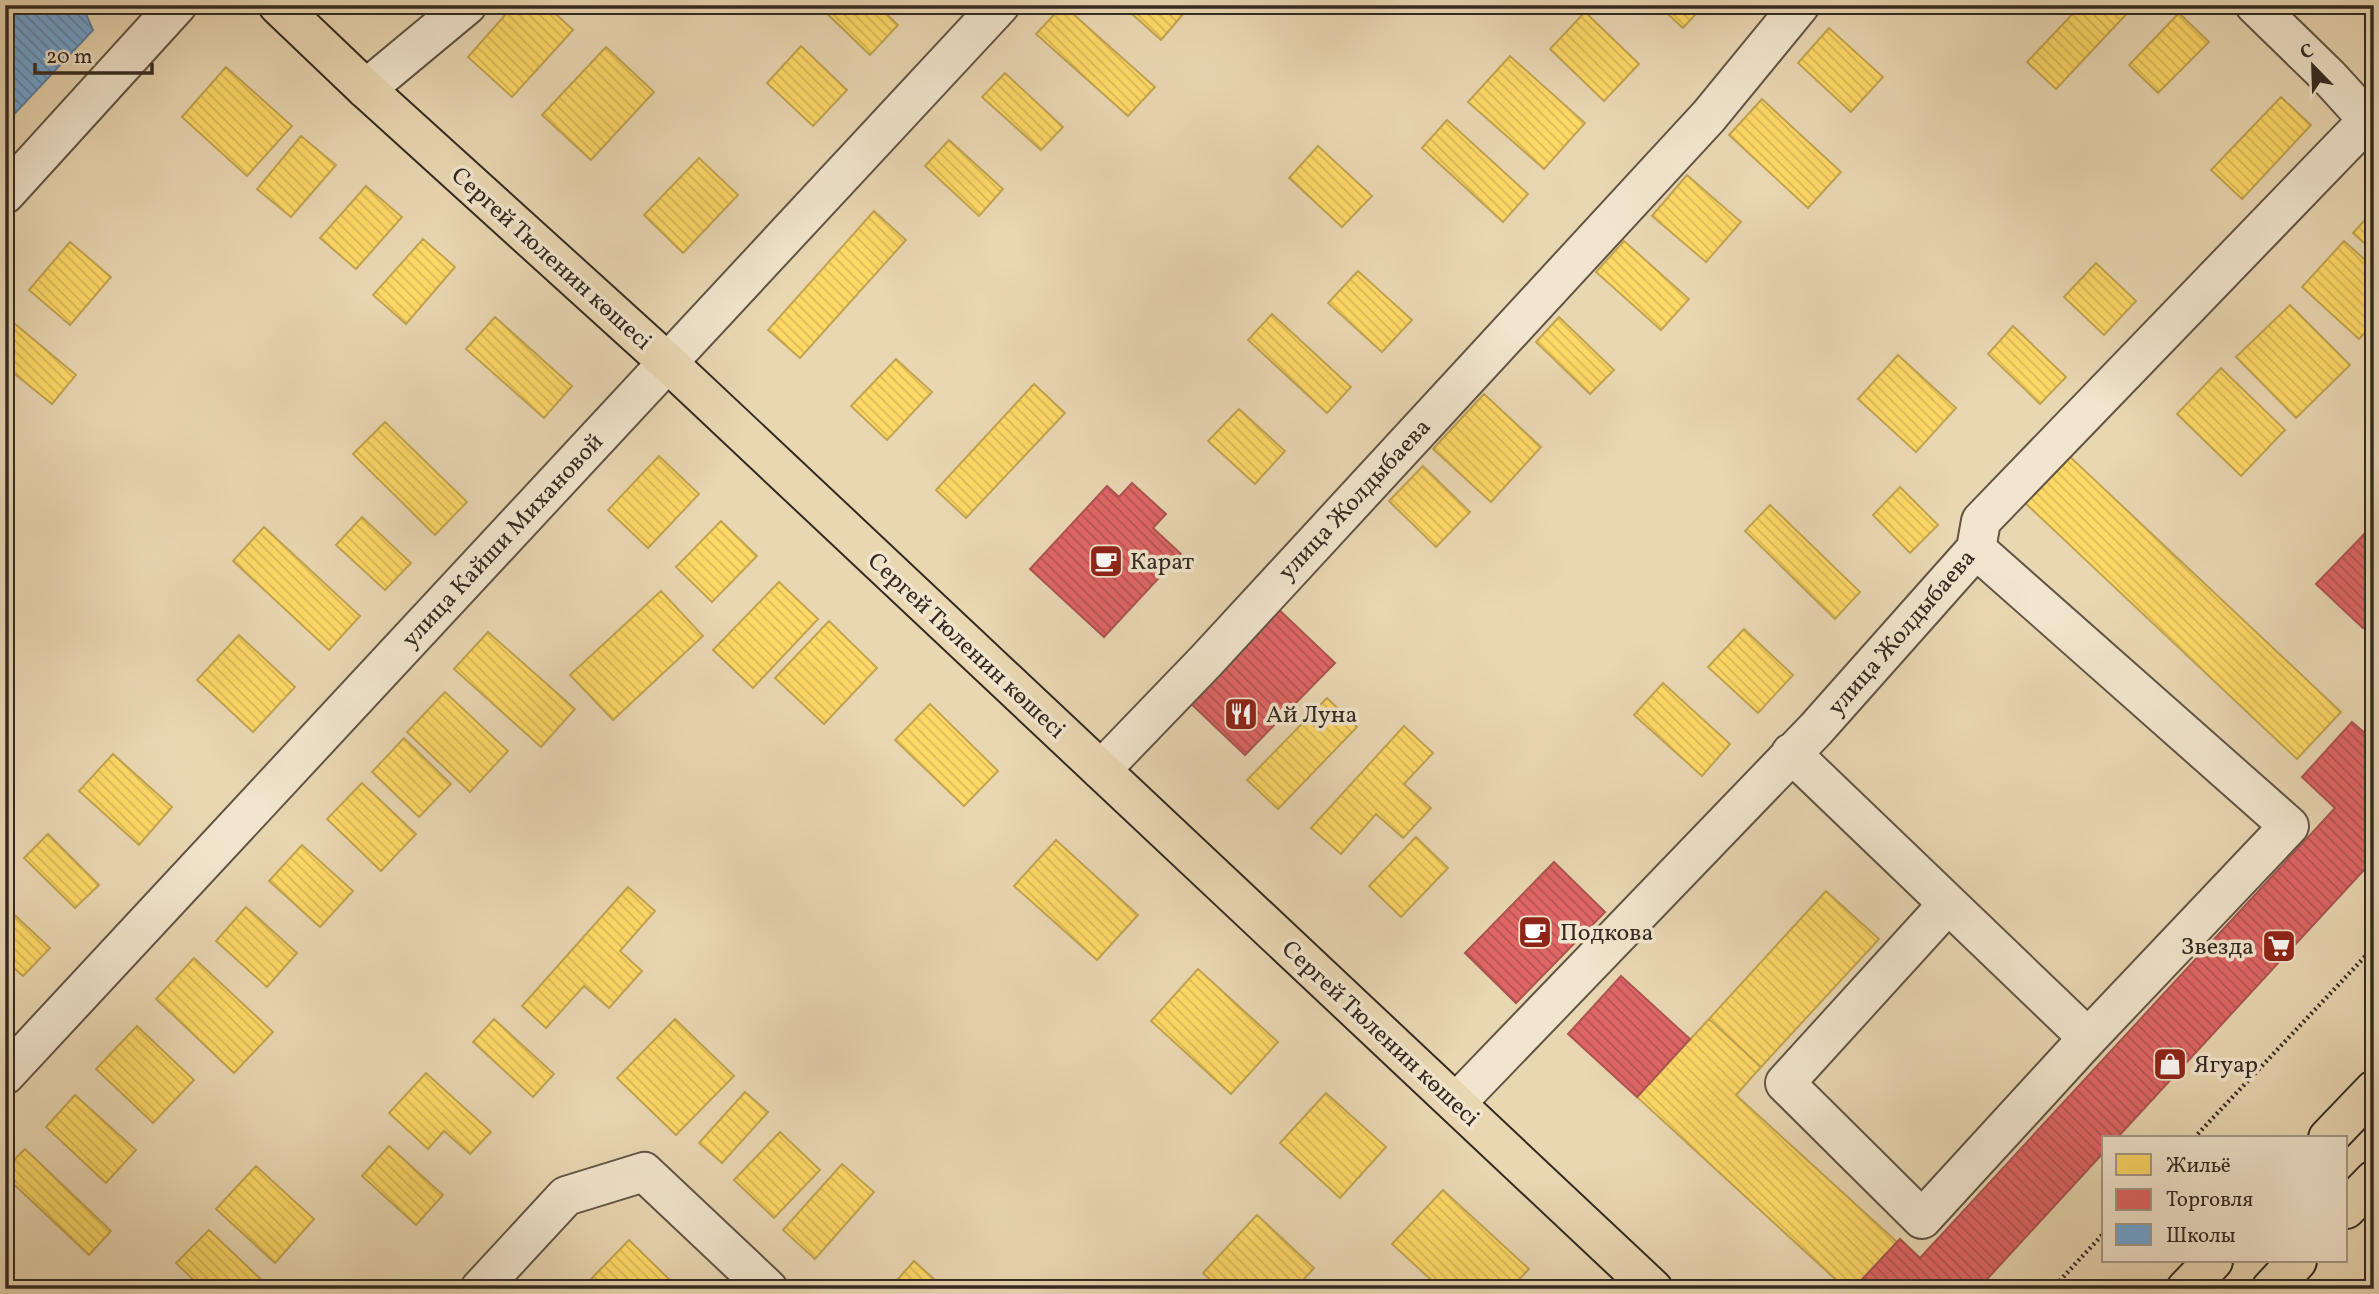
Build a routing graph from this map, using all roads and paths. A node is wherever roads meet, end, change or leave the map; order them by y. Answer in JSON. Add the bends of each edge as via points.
{"nodes":[{"id":1,"x":177,"y":5,"type":"edge"},
{"id":2,"x":278,"y":5,"type":"edge"},
{"id":3,"x":467,"y":5,"type":"edge"},
{"id":4,"x":1000,"y":5,"type":"edge"},
{"id":5,"x":1800,"y":5,"type":"edge"},
{"id":6,"x":2255,"y":5,"type":"edge"},
{"id":7,"x":366,"y":89,"type":"junction"},
{"id":8,"x":5,"y":194,"type":"edge"},
{"id":9,"x":667,"y":362,"type":"junction"},
{"id":10,"x":1976,"y":550,"type":"junction"},
{"id":11,"x":1791,"y":753,"type":"junction"},
{"id":12,"x":1101,"y":770,"type":"junction"},
{"id":13,"x":1948,"y":904,"type":"junction"},
{"id":14,"x":2374,"y":947,"type":"edge"},
{"id":15,"x":2088,"y":1038,"type":"junction"},
{"id":16,"x":5,"y":1075,"type":"edge"},
{"id":17,"x":2374,"y":1090,"type":"edge"},
{"id":18,"x":1456,"y":1103,"type":"junction"},
{"id":19,"x":2196,"y":1136,"type":"edge"},
{"id":20,"x":2331,"y":1136,"type":"edge"},
{"id":21,"x":2374,"y":1180,"type":"edge"},
{"id":22,"x":2348,"y":1207,"type":"edge"},
{"id":23,"x":2102,"y":1235,"type":"edge"},
{"id":24,"x":2212,"y":1262,"type":"edge"},
{"id":25,"x":2296,"y":1262,"type":"edge"},
{"id":26,"x":480,"y":1289,"type":"edge"},
{"id":27,"x":768,"y":1289,"type":"edge"},
{"id":28,"x":1653,"y":1289,"type":"edge"},
{"id":29,"x":2052,"y":1289,"type":"edge"},
{"id":30,"x":2186,"y":1289,"type":"edge"},
{"id":31,"x":2271,"y":1289,"type":"edge"}],
"edges":[{"from":1,"to":8,"type":"street"},
{"from":2,"to":7,"type":"main road","name":"Сергей Тюленин көшесі"},
{"from":3,"to":7,"type":"street"},
{"from":4,"to":9,"type":"street","name":"улица Кайши Михановой"},
{"from":5,"to":12,"type":"street","name":"улица Жолдыбаева","via":[[1709,116]]},
{"from":6,"to":10,"type":"street","name":"улица Жолдыбаева","via":[[2368,120],[1981,521]]},
{"from":7,"to":9,"type":"main road","name":"Сергей Тюленин көшесі"},
{"from":9,"to":12,"type":"main road","name":"Сергей Тюленин көшесі"},
{"from":9,"to":16,"type":"street","name":"улица Кайши Михановой"},
{"from":10,"to":11,"type":"street","name":"улица Жолдыбаева"},
{"from":10,"to":15,"type":"street","via":[[2289,826]]},
{"from":11,"to":13,"type":"street"},
{"from":11,"to":18,"type":"street","name":"улица Жолдыбаева"},
{"from":12,"to":18,"type":"main road","name":"Сергей Тюленин көшесі"},
{"from":13,"to":15,"type":"street"},
{"from":13,"to":15,"type":"street","via":[[1785,1083],[1922,1219]]},
{"from":14,"to":19,"type":"path"},
{"from":17,"to":20,"type":"main road"},
{"from":18,"to":28,"type":"main road","name":"Сергей Тюленин көшесі"},
{"from":21,"to":22,"type":"main road"},
{"from":23,"to":29,"type":"path"},
{"from":24,"to":30,"type":"main road"},
{"from":25,"to":31,"type":"main road"},
{"from":26,"to":27,"type":"street","via":[[566,1196],[644,1172]]}]}
